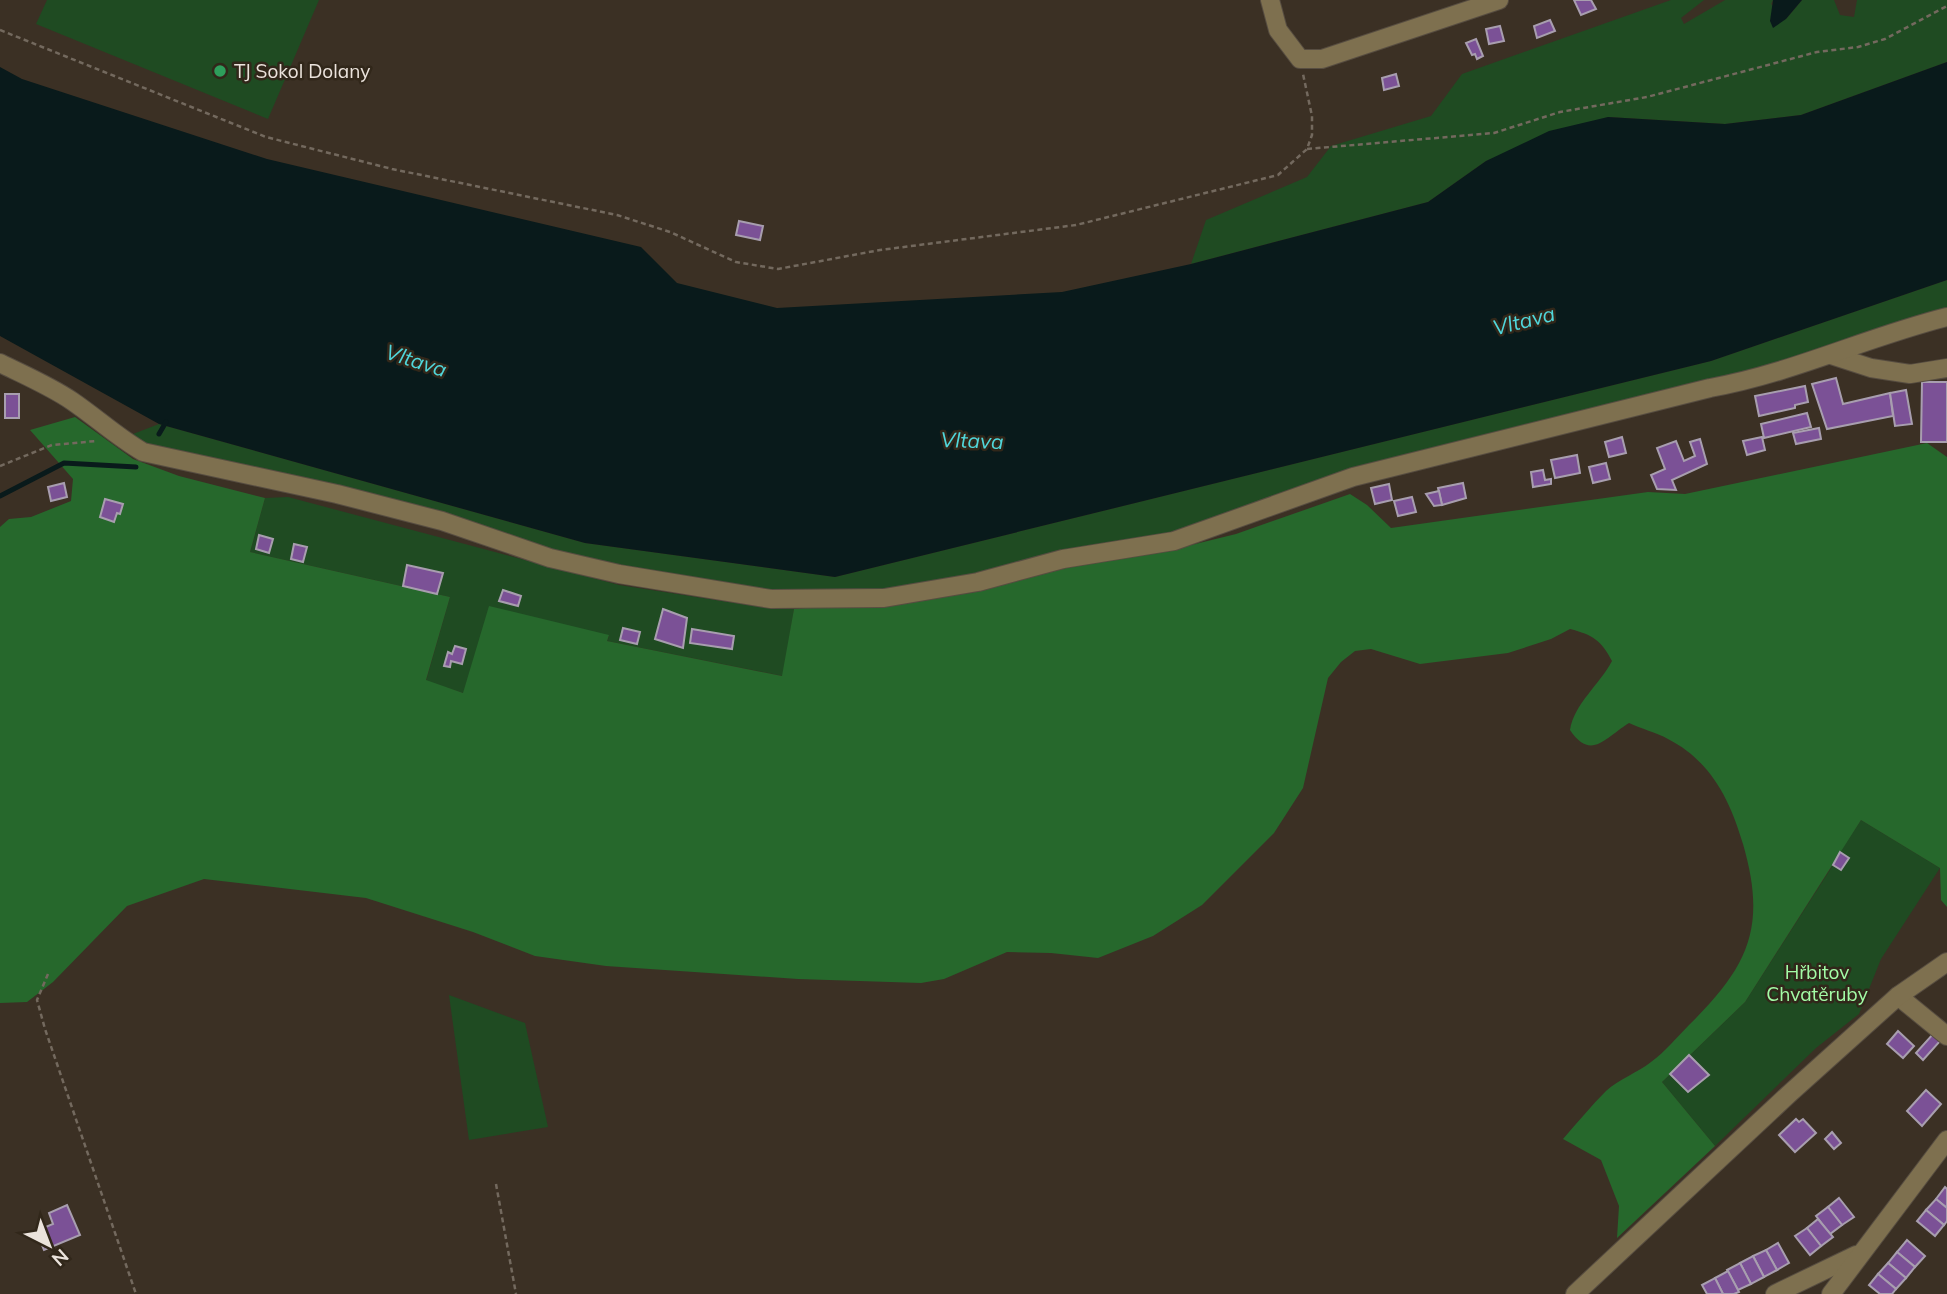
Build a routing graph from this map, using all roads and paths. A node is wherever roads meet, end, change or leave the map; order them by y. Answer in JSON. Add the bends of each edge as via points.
{"nodes":[{"id":1,"x":1270,"y":0,"type":"edge"},
{"id":2,"x":1499,"y":0,"type":"edge"},
{"id":3,"x":1947,"y":6,"type":"edge"},
{"id":4,"x":0,"y":30,"type":"edge"},
{"id":5,"x":1300,"y":59,"type":"junction"},
{"id":6,"x":1307,"y":149,"type":"junction"},
{"id":7,"x":1947,"y":317,"type":"edge"},
{"id":8,"x":1831,"y":355,"type":"junction"},
{"id":9,"x":0,"y":363,"type":"edge"},
{"id":10,"x":1947,"y":368,"type":"edge"},
{"id":11,"x":120,"y":439,"type":"junction"},
{"id":12,"x":0,"y":467,"type":"edge"},
{"id":13,"x":1947,"y":962,"type":"edge"},
{"id":14,"x":48,"y":974,"type":"dead end"},
{"id":15,"x":1898,"y":996,"type":"junction"},
{"id":16,"x":1947,"y":1036,"type":"edge"},
{"id":17,"x":1947,"y":1140,"type":"edge"},
{"id":18,"x":496,"y":1184,"type":"dead end"},
{"id":19,"x":1859,"y":1254,"type":"junction"},
{"id":20,"x":1778,"y":1293,"type":"edge"},
{"id":21,"x":136,"y":1294,"type":"edge"},
{"id":22,"x":516,"y":1294,"type":"edge"},
{"id":23,"x":1575,"y":1294,"type":"edge"},
{"id":24,"x":1831,"y":1294,"type":"edge"}],
"edges":[{"from":1,"to":5,"type":"street","via":[[1278,30]]},
{"from":2,"to":5,"type":"street","via":[[1322,59]]},
{"from":3,"to":6,"type":"path","via":[[1885,39],[1858,47],[1817,52],[1647,97],[1560,112],[1494,133]]},
{"from":4,"to":6,"type":"path","via":[[266,137],[392,169],[617,215],[670,232],[736,262],[778,269],[880,250],[1076,225],[1278,175]]},
{"from":5,"to":6,"type":"path","via":[[1312,116]]},
{"from":7,"to":8,"type":"street"},
{"from":8,"to":10,"type":"street","via":[[1910,374]]},
{"from":8,"to":11,"type":"street","via":[[1749,381],[1353,477],[1174,541],[1063,558],[978,582],[884,598],[771,599],[619,574],[337,494],[143,452]]},
{"from":9,"to":11,"type":"street","via":[[56,391]]},
{"from":11,"to":12,"type":"path","via":[[52,445]]},
{"from":13,"to":15,"type":"street"},
{"from":14,"to":21,"type":"path","via":[[37,1000]]},
{"from":15,"to":16,"type":"street"},
{"from":15,"to":23,"type":"street"},
{"from":17,"to":19,"type":"street"},
{"from":18,"to":22,"type":"path"},
{"from":19,"to":20,"type":"street"},
{"from":19,"to":24,"type":"street"}]}
